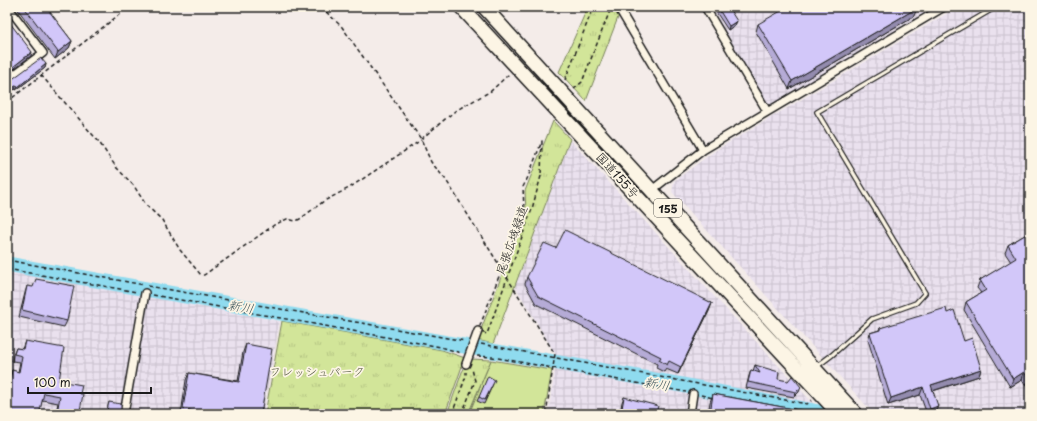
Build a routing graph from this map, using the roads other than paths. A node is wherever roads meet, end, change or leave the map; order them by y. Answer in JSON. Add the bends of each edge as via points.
{"nodes":[{"id":1,"x":8,"y":7,"type":"edge"},
{"id":2,"x":461,"y":7,"type":"edge"},
{"id":3,"x":484,"y":7,"type":"edge"},
{"id":4,"x":618,"y":7,"type":"edge"},
{"id":5,"x":706,"y":7,"type":"edge"},
{"id":6,"x":996,"y":7,"type":"edge"},
{"id":7,"x":941,"y":8,"type":"edge"},
{"id":8,"x":7,"y":80,"type":"edge"},
{"id":9,"x":767,"y":111,"type":"junction"},
{"id":10,"x":703,"y":150,"type":"junction"},
{"id":11,"x":652,"y":190,"type":"junction"},
{"id":12,"x":145,"y":294,"type":"road end"},
{"id":13,"x":478,"y":331,"type":"road end"},
{"id":14,"x":466,"y":364,"type":"road end"},
{"id":15,"x":815,"y":368,"type":"junction"},
{"id":16,"x":693,"y":394,"type":"road end"},
{"id":17,"x":854,"y":412,"type":"edge"},
{"id":18,"x":124,"y":414,"type":"edge"},
{"id":19,"x":690,"y":414,"type":"edge"},
{"id":20,"x":839,"y":414,"type":"edge"}],
"edges":[{"from":1,"to":8,"type":"street","via":[[43,53]]},
{"from":2,"to":20,"type":"highway","name":"国道155号","number":"155","via":[[817,396]]},
{"from":3,"to":11,"type":"highway","name":"国道155号","number":"155"},
{"from":4,"to":10,"type":"street"},
{"from":5,"to":9,"type":"street"},
{"from":6,"to":15,"type":"lane","via":[[817,112],[925,293],[916,303],[872,319]]},
{"from":7,"to":9,"type":"street"},
{"from":9,"to":10,"type":"street"},
{"from":10,"to":11,"type":"street"},
{"from":11,"to":15,"type":"highway","name":"国道155号","number":"155"},
{"from":12,"to":18,"type":"street"},
{"from":13,"to":14,"type":"street"},
{"from":15,"to":17,"type":"highway","name":"国道155号","number":"155"},
{"from":16,"to":19,"type":"street"}]}
